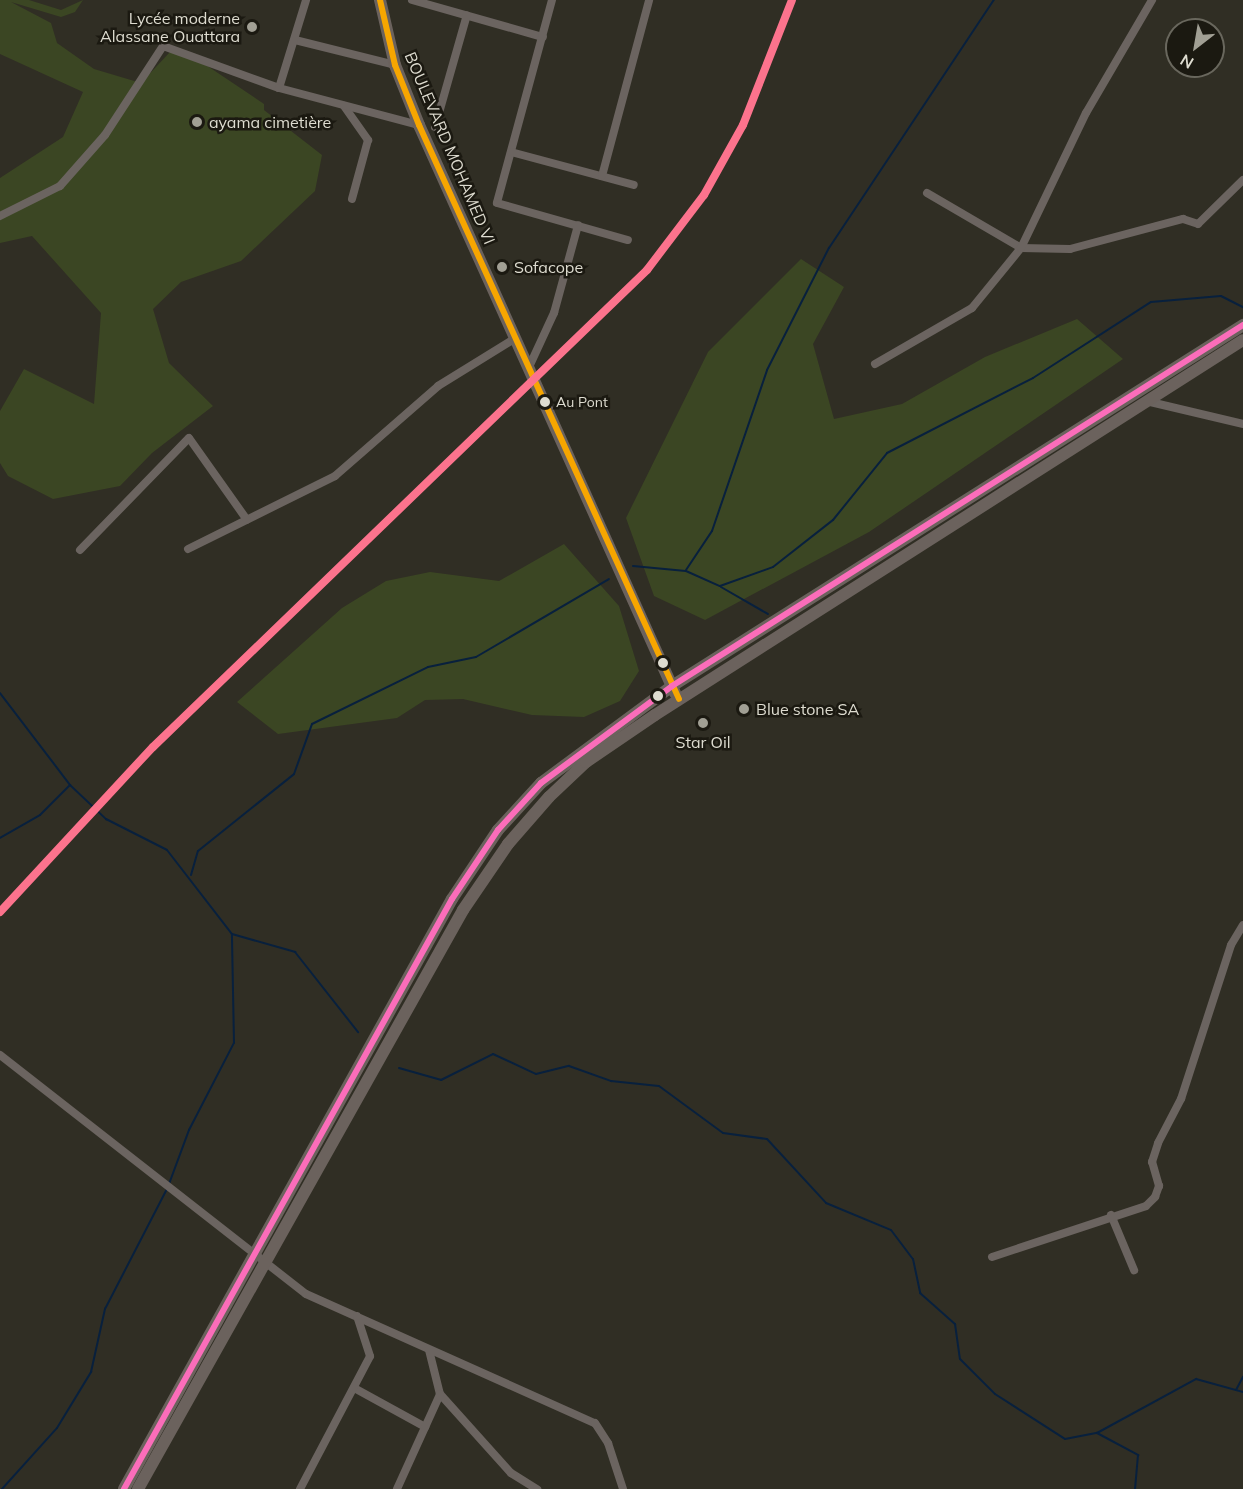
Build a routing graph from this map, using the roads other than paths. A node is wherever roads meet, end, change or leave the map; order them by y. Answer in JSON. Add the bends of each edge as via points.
{"nodes":[{"id":1,"x":306,"y":0,"type":"edge"},
{"id":2,"x":380,"y":0,"type":"edge"},
{"id":3,"x":412,"y":0,"type":"edge"},
{"id":4,"x":552,"y":0,"type":"edge"},
{"id":5,"x":649,"y":0,"type":"edge"},
{"id":6,"x":1152,"y":0,"type":"edge"},
{"id":7,"x":467,"y":15,"type":"junction"},
{"id":8,"x":543,"y":37,"type":"junction"},
{"id":9,"x":296,"y":40,"type":"junction"},
{"id":10,"x":395,"y":65,"type":"junction"},
{"id":11,"x":279,"y":88,"type":"junction"},
{"id":12,"x":345,"y":105,"type":"junction"},
{"id":13,"x":419,"y":125,"type":"junction"},
{"id":14,"x":435,"y":127,"type":"dead end"},
{"id":15,"x":511,"y":152,"type":"junction"},
{"id":16,"x":602,"y":176,"type":"junction"},
{"id":17,"x":1243,"y":180,"type":"edge"},
{"id":18,"x":634,"y":185,"type":"dead end"},
{"id":19,"x":927,"y":193,"type":"dead end"},
{"id":20,"x":352,"y":199,"type":"dead end"},
{"id":21,"x":0,"y":216,"type":"edge"},
{"id":22,"x":578,"y":225,"type":"junction"},
{"id":23,"x":628,"y":240,"type":"dead end"},
{"id":24,"x":1021,"y":248,"type":"junction"},
{"id":25,"x":1243,"y":325,"type":"edge"},
{"id":26,"x":514,"y":339,"type":"junction"},
{"id":27,"x":1243,"y":340,"type":"edge"},
{"id":28,"x":875,"y":364,"type":"dead end"},
{"id":29,"x":530,"y":370,"type":"junction"},
{"id":30,"x":1146,"y":401,"type":"junction"},
{"id":31,"x":1243,"y":424,"type":"edge"},
{"id":32,"x":247,"y":520,"type":"junction"},
{"id":33,"x":188,"y":549,"type":"dead end"},
{"id":34,"x":80,"y":550,"type":"dead end"},
{"id":35,"x":672,"y":686,"type":"junction"},
{"id":36,"x":679,"y":699,"type":"junction"},
{"id":37,"x":1243,"y":925,"type":"edge"},
{"id":38,"x":0,"y":1055,"type":"edge"},
{"id":39,"x":1111,"y":1215,"type":"junction"},
{"id":40,"x":252,"y":1254,"type":"junction"},
{"id":41,"x":992,"y":1257,"type":"dead end"},
{"id":42,"x":264,"y":1265,"type":"junction"},
{"id":43,"x":1134,"y":1270,"type":"dead end"},
{"id":44,"x":357,"y":1316,"type":"junction"},
{"id":45,"x":429,"y":1350,"type":"junction"},
{"id":46,"x":356,"y":1389,"type":"junction"},
{"id":47,"x":440,"y":1394,"type":"junction"},
{"id":48,"x":425,"y":1427,"type":"junction"},
{"id":49,"x":124,"y":1489,"type":"edge"},
{"id":50,"x":138,"y":1489,"type":"edge"},
{"id":51,"x":300,"y":1489,"type":"edge"},
{"id":52,"x":397,"y":1489,"type":"edge"},
{"id":53,"x":537,"y":1489,"type":"edge"},
{"id":54,"x":623,"y":1489,"type":"edge"}],
"edges":[{"from":1,"to":9,"type":"street"},
{"from":2,"to":10,"type":"main road","name":"BOULEVARD MOHAMED VI"},
{"from":3,"to":7,"type":"street"},
{"from":4,"to":8,"type":"street"},
{"from":5,"to":16,"type":"street"},
{"from":6,"to":24,"type":"street","via":[[1086,112]]},
{"from":7,"to":8,"type":"street"},
{"from":7,"to":14,"type":"street"},
{"from":8,"to":15,"type":"street"},
{"from":9,"to":10,"type":"street"},
{"from":9,"to":11,"type":"street"},
{"from":10,"to":13,"type":"main road","name":"BOULEVARD MOHAMED VI"},
{"from":11,"to":12,"type":"street"},
{"from":11,"to":21,"type":"street","via":[[163,46],[105,135],[60,186]]},
{"from":12,"to":13,"type":"street"},
{"from":12,"to":20,"type":"street","via":[[369,140]]},
{"from":13,"to":26,"type":"main road","name":"BOULEVARD MOHAMED VI"},
{"from":15,"to":16,"type":"street"},
{"from":15,"to":22,"type":"street","via":[[497,203]]},
{"from":16,"to":18,"type":"street"},
{"from":17,"to":24,"type":"street","via":[[1198,224],[1184,219],[1071,249]]},
{"from":19,"to":24,"type":"street"},
{"from":22,"to":23,"type":"street"},
{"from":22,"to":29,"type":"street","via":[[554,313]]},
{"from":24,"to":28,"type":"street","via":[[972,308]]},
{"from":25,"to":35,"type":"main road"},
{"from":26,"to":29,"type":"main road","name":"BOULEVARD MOHAMED VI"},
{"from":26,"to":32,"type":"street","via":[[438,386],[335,476]]},
{"from":27,"to":30,"type":"main road"},
{"from":29,"to":35,"type":"main road","name":"BOULEVARD MOHAMED VI"},
{"from":30,"to":31,"type":"street"},
{"from":30,"to":36,"type":"main road"},
{"from":32,"to":33,"type":"street"},
{"from":32,"to":34,"type":"street","via":[[189,438]]},
{"from":35,"to":36,"type":"main road","name":"BOULEVARD MOHAMED VI"},
{"from":35,"to":40,"type":"main road","via":[[578,750],[498,830],[452,899]]},
{"from":36,"to":42,"type":"main road","via":[[586,762],[549,796],[483,877]]},
{"from":37,"to":39,"type":"street","via":[[1231,945],[1181,1099],[1158,1143],[1152,1162],[1159,1186],[1155,1197],[1146,1206]]},
{"from":38,"to":40,"type":"street"},
{"from":39,"to":41,"type":"street"},
{"from":39,"to":43,"type":"street"},
{"from":40,"to":42,"type":"street"},
{"from":40,"to":49,"type":"main road"},
{"from":42,"to":44,"type":"street","via":[[306,1294]]},
{"from":42,"to":50,"type":"main road"},
{"from":44,"to":45,"type":"street"},
{"from":44,"to":46,"type":"street","via":[[370,1356]]},
{"from":45,"to":47,"type":"street"},
{"from":45,"to":54,"type":"street","via":[[595,1423],[608,1443]]},
{"from":46,"to":48,"type":"street"},
{"from":46,"to":51,"type":"street"},
{"from":47,"to":48,"type":"street"},
{"from":47,"to":53,"type":"street","via":[[511,1473]]},
{"from":48,"to":52,"type":"street"}]}
